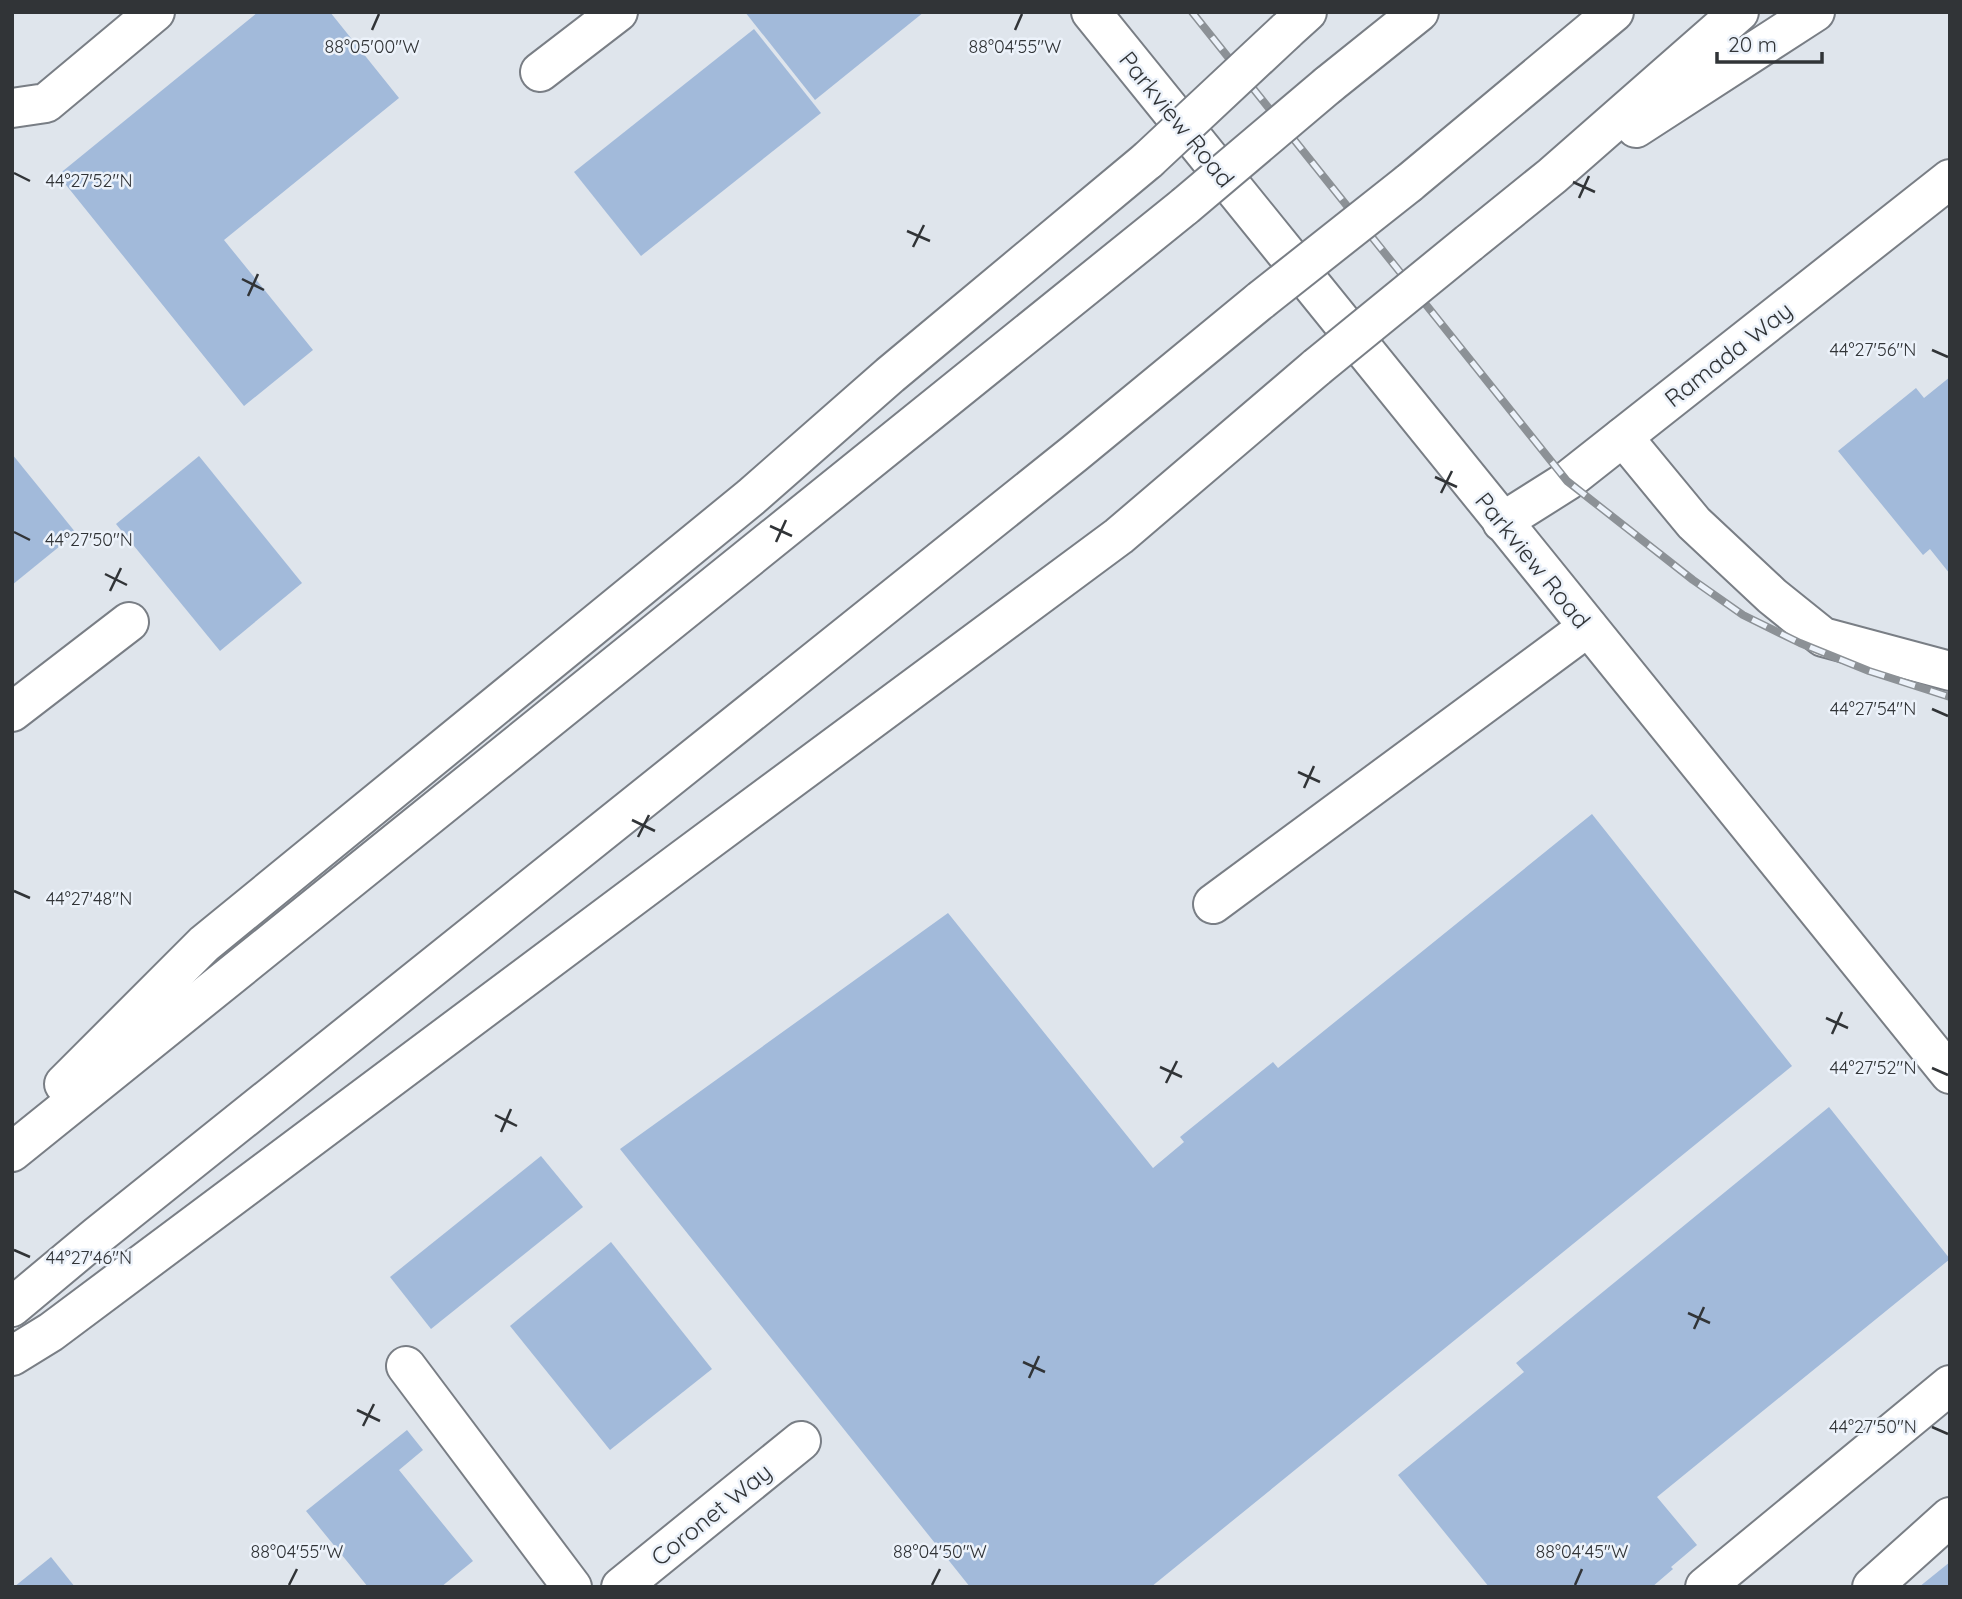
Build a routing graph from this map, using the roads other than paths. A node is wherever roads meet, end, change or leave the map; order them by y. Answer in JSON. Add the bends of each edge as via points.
{"nodes":[{"id":1,"x":155,"y":12,"type":"edge"},
{"id":2,"x":618,"y":12,"type":"edge"},
{"id":3,"x":1091,"y":12,"type":"edge"},
{"id":4,"x":1419,"y":12,"type":"edge"},
{"id":5,"x":1614,"y":12,"type":"edge"},
{"id":6,"x":1739,"y":12,"type":"edge"},
{"id":7,"x":1815,"y":12,"type":"edge"},
{"id":8,"x":1296,"y":22,"type":"edge"},
{"id":9,"x":540,"y":72,"type":"dead end"},
{"id":10,"x":12,"y":108,"type":"edge"},
{"id":11,"x":1552,"y":176,"type":"junction"},
{"id":12,"x":1950,"y":178,"type":"edge"},
{"id":13,"x":1623,"y":437,"type":"junction"},
{"id":14,"x":1502,"y":522,"type":"junction"},
{"id":15,"x":128,"y":622,"type":"dead end"},
{"id":16,"x":1588,"y":627,"type":"junction"},
{"id":17,"x":1950,"y":671,"type":"edge"},
{"id":18,"x":12,"y":712,"type":"edge"},
{"id":19,"x":1213,"y":904,"type":"dead end"},
{"id":20,"x":1950,"y":1074,"type":"edge"},
{"id":21,"x":12,"y":1136,"type":"edge"},
{"id":22,"x":12,"y":1153,"type":"edge"},
{"id":23,"x":12,"y":1307,"type":"edge"},
{"id":24,"x":12,"y":1356,"type":"edge"},
{"id":25,"x":406,"y":1366,"type":"dead end"},
{"id":26,"x":1950,"y":1385,"type":"edge"},
{"id":27,"x":801,"y":1441,"type":"dead end"},
{"id":28,"x":1950,"y":1517,"type":"edge"},
{"id":29,"x":572,"y":1587,"type":"edge"},
{"id":30,"x":621,"y":1587,"type":"edge"},
{"id":31,"x":1705,"y":1587,"type":"edge"},
{"id":32,"x":1872,"y":1587,"type":"edge"}],
"edges":[{"from":1,"to":10,"type":"main road","via":[[46,103]]},
{"from":2,"to":9,"type":"main road"},
{"from":3,"to":14,"type":"main road","name":"Parkview Road"},
{"from":4,"to":22,"type":"main road","bridge":true},
{"from":5,"to":23,"type":"main road","bridge":true,"via":[[1075,453]]},
{"from":6,"to":11,"type":"main road"},
{"from":7,"to":11,"type":"main road"},
{"from":8,"to":21,"type":"main road","bridge":true,"via":[[1148,160],[751,497],[205,944]]},
{"from":11,"to":24,"type":"main road","bridge":true,"via":[[1119,536],[62,1324]]},
{"from":12,"to":13,"type":"main road","name":"Ramada Way"},
{"from":13,"to":14,"type":"main road","name":"Ramada Way","via":[[1567,481]]},
{"from":13,"to":17,"type":"main road","via":[[1694,523],[1823,637]]},
{"from":14,"to":16,"type":"main road","name":"Parkview Road"},
{"from":15,"to":18,"type":"main road"},
{"from":16,"to":19,"type":"main road"},
{"from":16,"to":20,"type":"main road","name":"Parkview Road"},
{"from":25,"to":29,"type":"main road"},
{"from":26,"to":31,"type":"main road"},
{"from":27,"to":30,"type":"main road","name":"Coronet Way"},
{"from":28,"to":32,"type":"main road"}]}
